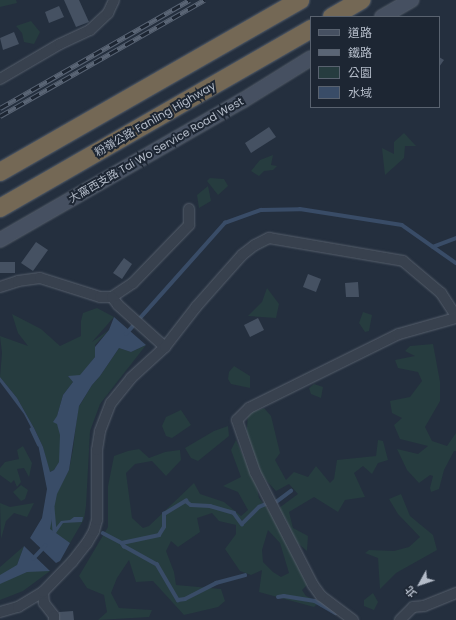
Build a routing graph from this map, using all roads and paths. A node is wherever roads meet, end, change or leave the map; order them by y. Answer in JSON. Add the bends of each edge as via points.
{"nodes":[{"id":1,"x":114,"y":0,"type":"edge"},
{"id":2,"x":300,"y":0,"type":"edge"},
{"id":3,"x":362,"y":0,"type":"edge"},
{"id":4,"x":411,"y":0,"type":"edge"},
{"id":5,"x":334,"y":16,"type":"edge"},
{"id":6,"x":384,"y":16,"type":"edge"},
{"id":7,"x":310,"y":30,"type":"edge"},
{"id":8,"x":310,"y":59,"type":"edge"},
{"id":9,"x":0,"y":79,"type":"edge"},
{"id":10,"x":0,"y":172,"type":"edge"},
{"id":11,"x":0,"y":208,"type":"edge"},
{"id":12,"x":189,"y":209,"type":"dead end"},
{"id":13,"x":0,"y":240,"type":"edge"},
{"id":14,"x":0,"y":286,"type":"edge"},
{"id":15,"x":115,"y":301,"type":"junction"},
{"id":16,"x":456,"y":317,"type":"edge"},
{"id":17,"x":165,"y":347,"type":"junction"},
{"id":18,"x":42,"y":592,"type":"junction"},
{"id":19,"x":456,"y":593,"type":"edge"},
{"id":20,"x":0,"y":612,"type":"edge"},
{"id":21,"x":54,"y":620,"type":"edge"},
{"id":22,"x":353,"y":620,"type":"edge"},
{"id":23,"x":400,"y":620,"type":"edge"}],
"edges":[{"from":1,"to":9,"type":"street","via":[[108,13],[90,30],[17,64]]},
{"from":2,"to":10,"type":"highway"},
{"from":3,"to":5,"type":"highway"},
{"from":4,"to":6,"type":"main road"},
{"from":7,"to":11,"type":"highway","name":"粉嶺公路 Fanling Highway"},
{"from":8,"to":13,"type":"main road","name":"大窩西支路 Tai Wo Service Road West","via":[[242,101]]},
{"from":12,"to":15,"type":"street","via":[[189,225]]},
{"from":14,"to":15,"type":"street","via":[[40,278]]},
{"from":15,"to":17,"type":"street"},
{"from":16,"to":17,"type":"street","via":[[441,294],[403,261],[269,238],[242,255]]},
{"from":16,"to":22,"type":"street","via":[[398,334],[249,408],[237,420],[255,472],[313,585],[321,596]]},
{"from":17,"to":18,"type":"street","via":[[131,378],[111,403],[100,431],[97,450],[97,520],[94,531],[72,562]]},
{"from":18,"to":20,"type":"street","via":[[18,608]]},
{"from":18,"to":21,"type":"street","via":[[44,603],[54,616]]},
{"from":19,"to":23,"type":"street","via":[[424,606],[413,607]]}]}
